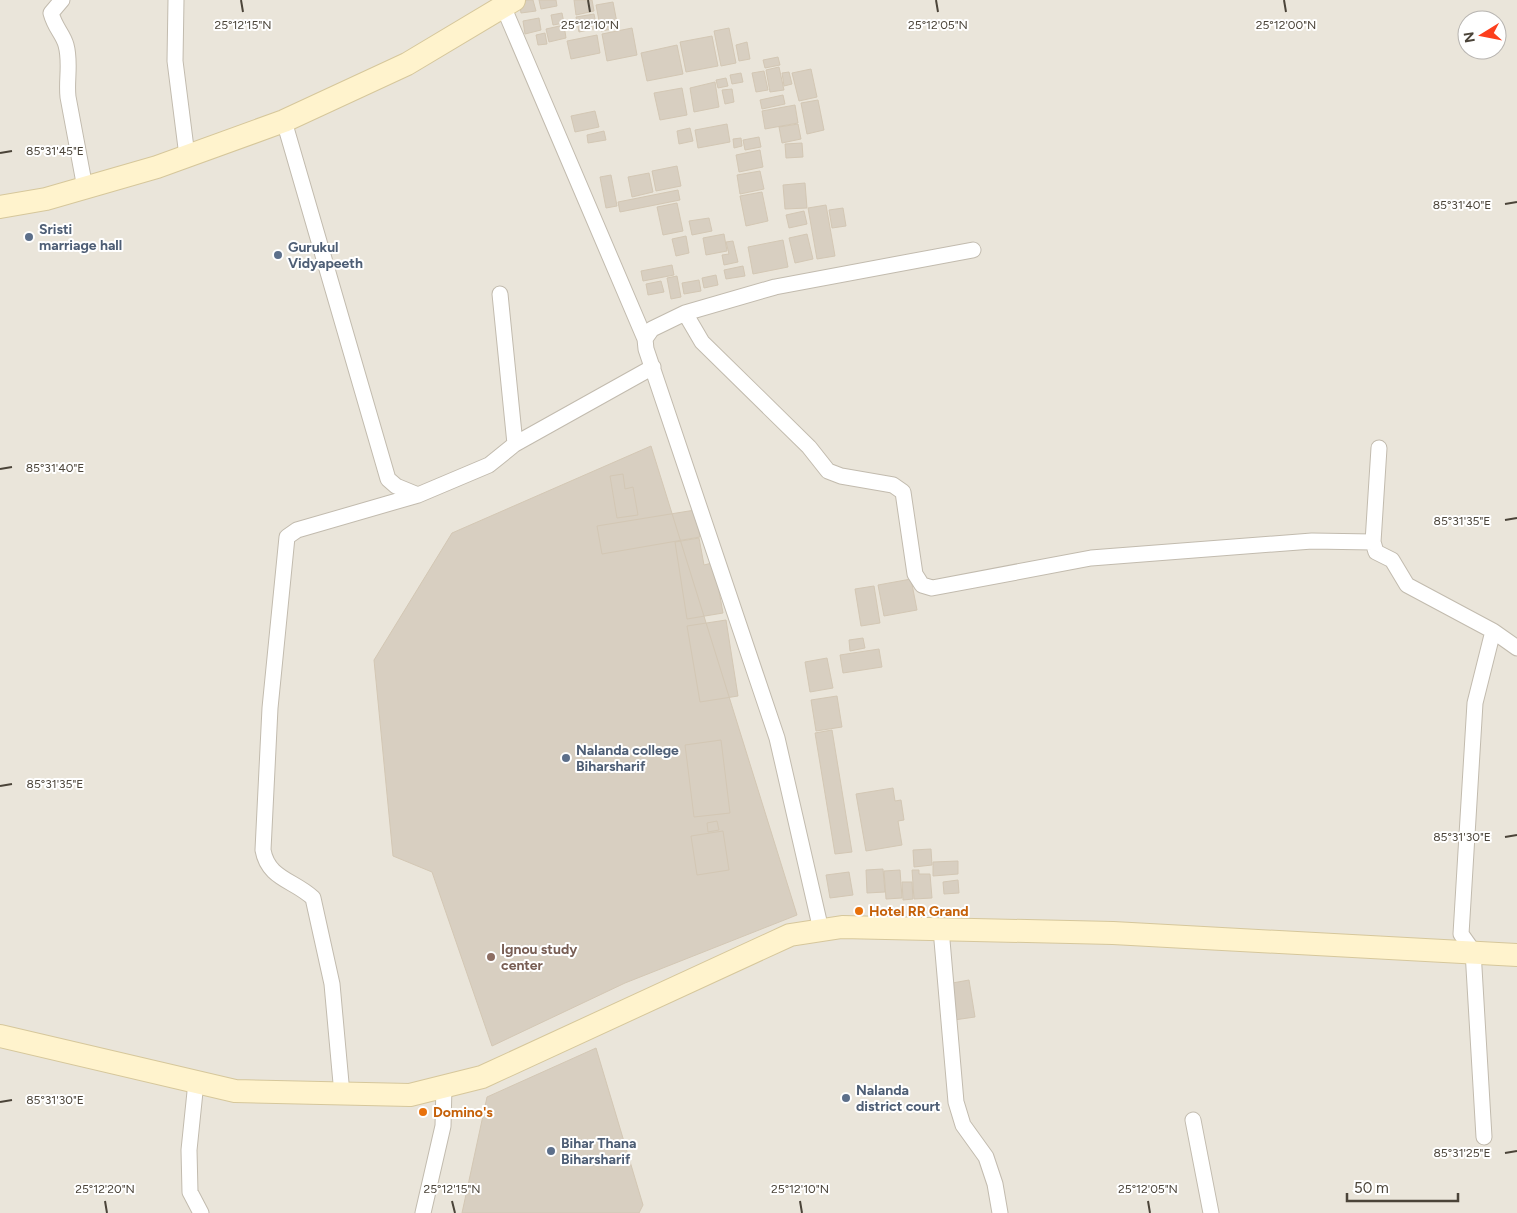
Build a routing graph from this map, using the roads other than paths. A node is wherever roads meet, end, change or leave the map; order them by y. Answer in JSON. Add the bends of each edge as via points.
{"nodes":[{"id":1,"x":62,"y":0,"type":"edge"},
{"id":2,"x":176,"y":0,"type":"edge"},
{"id":3,"x":509,"y":3,"type":"edge"},
{"id":4,"x":284,"y":120,"type":"junction"},
{"id":5,"x":187,"y":156,"type":"junction"},
{"id":6,"x":85,"y":188,"type":"junction"},
{"id":7,"x":0,"y":207,"type":"edge"},
{"id":8,"x":973,"y":250,"type":"dead end"},
{"id":9,"x":500,"y":294,"type":"dead end"},
{"id":10,"x":685,"y":313,"type":"junction"},
{"id":11,"x":645,"y":339,"type":"junction"},
{"id":12,"x":653,"y":367,"type":"junction"},
{"id":13,"x":515,"y":444,"type":"junction"},
{"id":14,"x":1379,"y":448,"type":"dead end"},
{"id":15,"x":418,"y":495,"type":"junction"},
{"id":16,"x":1373,"y":542,"type":"junction"},
{"id":17,"x":1493,"y":631,"type":"junction"},
{"id":18,"x":1517,"y":648,"type":"edge"},
{"id":19,"x":941,"y":929,"type":"junction"},
{"id":20,"x":821,"y":930,"type":"junction"},
{"id":21,"x":1473,"y":951,"type":"junction"},
{"id":22,"x":1517,"y":954,"type":"edge"},
{"id":23,"x":0,"y":1036,"type":"edge"},
{"id":24,"x":196,"y":1082,"type":"junction"},
{"id":25,"x":444,"y":1086,"type":"junction"},
{"id":26,"x":342,"y":1094,"type":"junction"},
{"id":27,"x":1193,"y":1120,"type":"dead end"},
{"id":28,"x":1484,"y":1137,"type":"dead end"},
{"id":29,"x":201,"y":1213,"type":"edge"},
{"id":30,"x":423,"y":1213,"type":"edge"},
{"id":31,"x":1000,"y":1213,"type":"edge"},
{"id":32,"x":1211,"y":1213,"type":"edge"}],
"edges":[{"from":1,"to":6,"type":"street","via":[[51,13],[67,47],[70,71],[66,84]]},
{"from":2,"to":5,"type":"street","via":[[175,61]]},
{"from":3,"to":4,"type":"main road","via":[[407,64]]},
{"from":3,"to":11,"type":"street"},
{"from":4,"to":5,"type":"main road"},
{"from":4,"to":15,"type":"street","via":[[388,479]]},
{"from":5,"to":6,"type":"main road"},
{"from":6,"to":7,"type":"main road"},
{"from":8,"to":10,"type":"street","via":[[775,286]]},
{"from":9,"to":13,"type":"street"},
{"from":10,"to":11,"type":"street","via":[[652,329]]},
{"from":10,"to":16,"type":"street","via":[[702,342],[810,447],[828,471],[893,485],[903,492],[915,574],[922,585],[932,588],[1091,558],[1312,541]]},
{"from":11,"to":12,"type":"street"},
{"from":12,"to":13,"type":"street"},
{"from":12,"to":20,"type":"street","via":[[777,738]]},
{"from":13,"to":15,"type":"street","via":[[489,464]]},
{"from":14,"to":16,"type":"street"},
{"from":15,"to":26,"type":"street","via":[[297,530],[287,537],[270,708],[263,850],[265,864],[271,871],[304,889],[313,898],[332,984]]},
{"from":16,"to":17,"type":"street","via":[[1376,552],[1392,560],[1407,585]]},
{"from":17,"to":18,"type":"street"},
{"from":17,"to":21,"type":"street","via":[[1474,703],[1461,934]]},
{"from":19,"to":20,"type":"main road","via":[[842,927]]},
{"from":19,"to":21,"type":"main road","via":[[1113,932]]},
{"from":19,"to":31,"type":"street","via":[[956,1102],[963,1125],[986,1158]]},
{"from":20,"to":25,"type":"main road","via":[[790,935],[482,1077]]},
{"from":21,"to":22,"type":"main road"},
{"from":21,"to":28,"type":"street"},
{"from":23,"to":24,"type":"main road"},
{"from":24,"to":26,"type":"main road","via":[[235,1091]]},
{"from":24,"to":29,"type":"street","via":[[189,1150],[190,1192]]},
{"from":25,"to":26,"type":"main road","via":[[410,1095]]},
{"from":25,"to":30,"type":"street","via":[[443,1126]]},
{"from":27,"to":32,"type":"street"}]}
